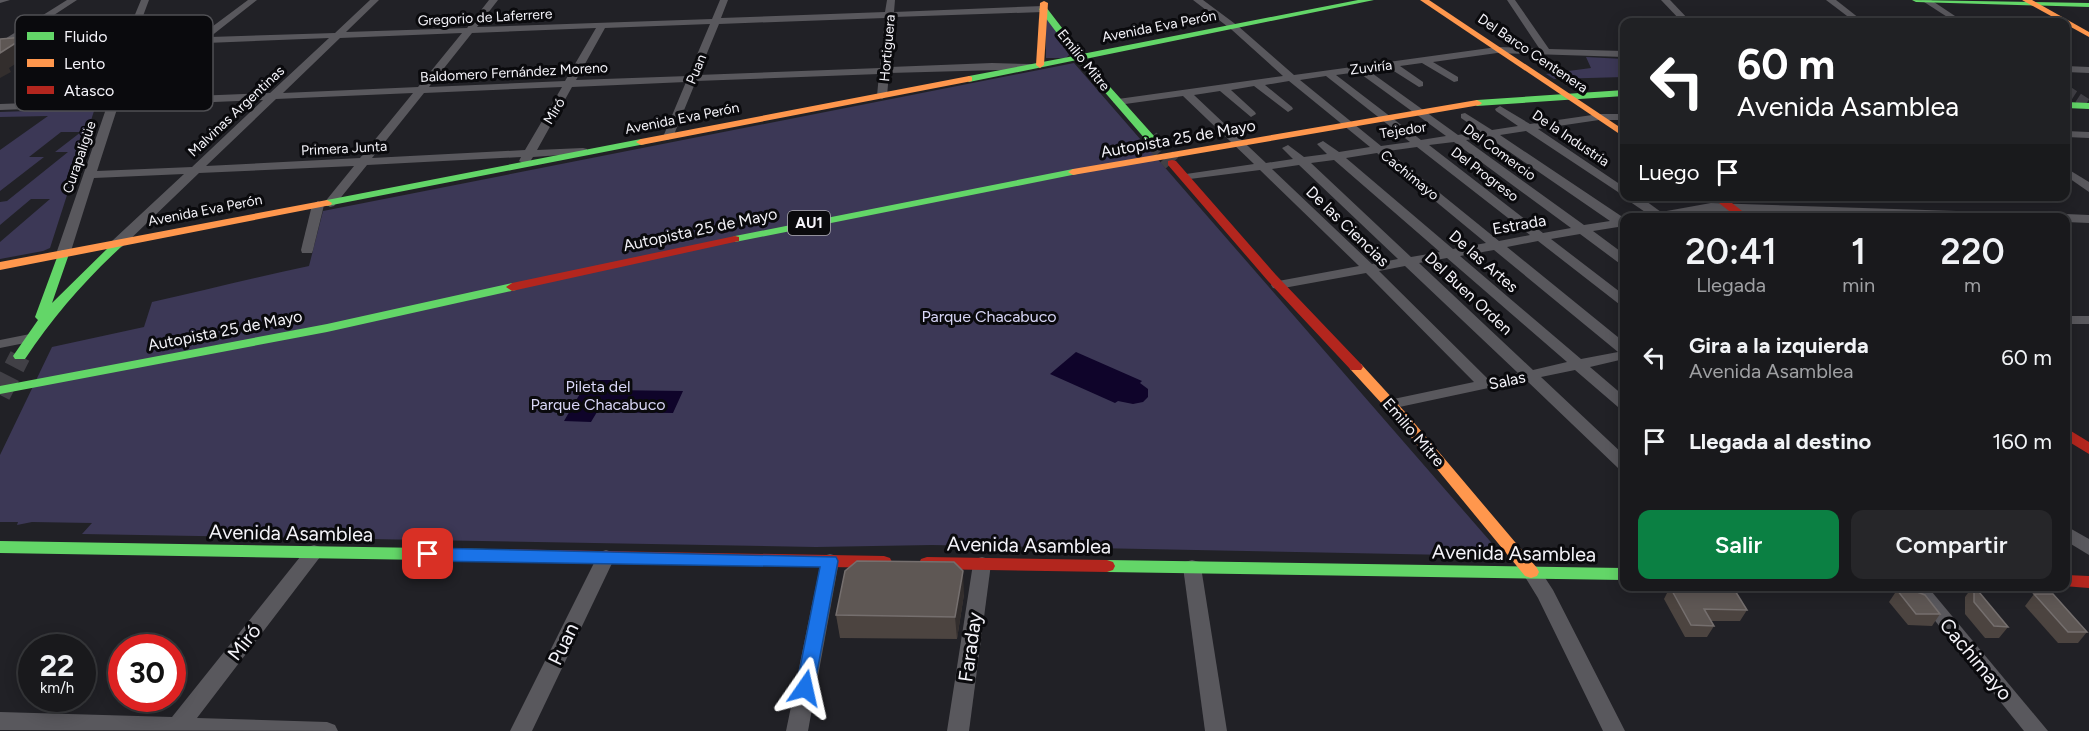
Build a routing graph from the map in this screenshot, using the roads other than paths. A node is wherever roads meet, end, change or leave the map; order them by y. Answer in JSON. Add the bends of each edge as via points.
{"nodes":[{"id":1,"x":0,"y":0,"type":"edge"},
{"id":2,"x":6,"y":0,"type":"edge"},
{"id":3,"x":74,"y":0,"type":"edge"},
{"id":4,"x":145,"y":0,"type":"edge"},
{"id":5,"x":253,"y":0,"type":"edge"},
{"id":6,"x":375,"y":0,"type":"edge"},
{"id":7,"x":494,"y":0,"type":"edge"},
{"id":8,"x":724,"y":0,"type":"edge"},
{"id":9,"x":891,"y":0,"type":"edge"},
{"id":10,"x":1197,"y":0,"type":"edge"},
{"id":11,"x":1370,"y":0,"type":"edge"},
{"id":12,"x":1424,"y":0,"type":"edge"},
{"id":13,"x":1511,"y":0,"type":"edge"},
{"id":14,"x":1665,"y":0,"type":"edge"},
{"id":15,"x":1830,"y":0,"type":"edge"},
{"id":16,"x":1916,"y":0,"type":"edge"},
{"id":17,"x":1926,"y":0,"type":"edge"},
{"id":18,"x":2029,"y":2,"type":"edge"},
{"id":19,"x":1044,"y":4,"type":"edge"},
{"id":20,"x":2089,"y":5,"type":"edge"},
{"id":21,"x":890,"y":14,"type":"junction"},
{"id":22,"x":50,"y":15,"type":"edge"},
{"id":23,"x":139,"y":15,"type":"edge"},
{"id":24,"x":1683,"y":18,"type":"edge"},
{"id":25,"x":1855,"y":18,"type":"edge"},
{"id":26,"x":1954,"y":18,"type":"edge"},
{"id":27,"x":2058,"y":18,"type":"edge"},
{"id":28,"x":716,"y":21,"type":"junction"},
{"id":29,"x":602,"y":25,"type":"junction"},
{"id":30,"x":2070,"y":25,"type":"edge"},
{"id":31,"x":1235,"y":28,"type":"junction"},
{"id":32,"x":213,"y":30,"type":"edge"},
{"id":33,"x":468,"y":32,"type":"junction"},
{"id":34,"x":2089,"y":35,"type":"edge"},
{"id":35,"x":15,"y":37,"type":"edge"},
{"id":36,"x":336,"y":37,"type":"junction"},
{"id":37,"x":213,"y":41,"type":"edge"},
{"id":38,"x":0,"y":47,"type":"edge"},
{"id":39,"x":15,"y":47,"type":"edge"},
{"id":40,"x":1497,"y":50,"type":"junction"},
{"id":41,"x":1546,"y":52,"type":"junction"},
{"id":42,"x":1620,"y":54,"type":"edge"},
{"id":43,"x":1079,"y":58,"type":"junction"},
{"id":44,"x":1423,"y":60,"type":"junction"},
{"id":45,"x":1390,"y":64,"type":"junction"},
{"id":46,"x":1035,"y":66,"type":"junction"},
{"id":47,"x":1359,"y":68,"type":"junction"},
{"id":48,"x":2070,"y":69,"type":"edge"},
{"id":49,"x":885,"y":70,"type":"junction"},
{"id":50,"x":2089,"y":70,"type":"edge"},
{"id":51,"x":1326,"y":72,"type":"junction"},
{"id":52,"x":1290,"y":77,"type":"junction"},
{"id":53,"x":692,"y":78,"type":"junction"},
{"id":54,"x":1454,"y":80,"type":"dead end"},
{"id":55,"x":1255,"y":82,"type":"junction"},
{"id":56,"x":571,"y":83,"type":"junction"},
{"id":57,"x":1419,"y":84,"type":"dead end"},
{"id":58,"x":1620,"y":84,"type":"edge"},
{"id":59,"x":1222,"y":87,"type":"junction"},
{"id":60,"x":422,"y":90,"type":"junction"},
{"id":61,"x":1186,"y":93,"type":"junction"},
{"id":62,"x":1620,"y":93,"type":"edge"},
{"id":63,"x":2070,"y":93,"type":"edge"},
{"id":64,"x":2089,"y":94,"type":"edge"},
{"id":65,"x":882,"y":96,"type":"junction"},
{"id":66,"x":272,"y":98,"type":"junction"},
{"id":67,"x":213,"y":100,"type":"edge"},
{"id":68,"x":1118,"y":102,"type":"junction"},
{"id":69,"x":2070,"y":105,"type":"edge"},
{"id":70,"x":15,"y":106,"type":"edge"},
{"id":71,"x":2089,"y":106,"type":"edge"},
{"id":72,"x":0,"y":107,"type":"edge"},
{"id":73,"x":1288,"y":109,"type":"dead end"},
{"id":74,"x":1500,"y":109,"type":"dead end"},
{"id":75,"x":110,"y":111,"type":"edge"},
{"id":76,"x":1251,"y":114,"type":"dead end"},
{"id":77,"x":1465,"y":116,"type":"dead end"},
{"id":78,"x":1599,"y":117,"type":"junction"},
{"id":79,"x":1620,"y":117,"type":"edge"},
{"id":80,"x":1527,"y":127,"type":"junction"},
{"id":81,"x":1620,"y":131,"type":"edge"},
{"id":82,"x":1489,"y":132,"type":"junction"},
{"id":83,"x":2070,"y":134,"type":"edge"},
{"id":84,"x":2089,"y":135,"type":"edge"},
{"id":85,"x":668,"y":137,"type":"junction"},
{"id":86,"x":1150,"y":138,"type":"tunnel mouth"},
{"id":87,"x":1454,"y":138,"type":"junction"},
{"id":88,"x":1419,"y":143,"type":"junction"},
{"id":89,"x":1323,"y":144,"type":"dead end"},
{"id":90,"x":1288,"y":148,"type":"dead end"},
{"id":91,"x":1378,"y":149,"type":"junction"},
{"id":92,"x":1335,"y":155,"type":"junction"},
{"id":93,"x":525,"y":160,"type":"junction"},
{"id":94,"x":1300,"y":161,"type":"junction"},
{"id":95,"x":362,"y":162,"type":"junction"},
{"id":96,"x":1173,"y":163,"type":"tunnel mouth"},
{"id":97,"x":1261,"y":166,"type":"junction"},
{"id":98,"x":195,"y":170,"type":"junction"},
{"id":99,"x":2070,"y":174,"type":"edge"},
{"id":100,"x":89,"y":175,"type":"junction"},
{"id":101,"x":986,"y":175,"type":"dead end"},
{"id":102,"x":1186,"y":178,"type":"junction"},
{"id":103,"x":2089,"y":188,"type":"edge"},
{"id":104,"x":1620,"y":189,"type":"edge"},
{"id":105,"x":1636,"y":201,"type":"edge"},
{"id":106,"x":1722,"y":201,"type":"edge"},
{"id":107,"x":1867,"y":201,"type":"edge"},
{"id":108,"x":324,"y":204,"type":"junction"},
{"id":109,"x":1730,"y":207,"type":"junction"},
{"id":110,"x":1649,"y":213,"type":"edge"},
{"id":111,"x":1672,"y":213,"type":"edge"},
{"id":112,"x":1739,"y":213,"type":"edge"},
{"id":113,"x":1858,"y":213,"type":"edge"},
{"id":114,"x":1878,"y":213,"type":"edge"},
{"id":115,"x":2070,"y":218,"type":"edge"},
{"id":116,"x":2089,"y":219,"type":"edge"},
{"id":117,"x":1620,"y":221,"type":"edge"},
{"id":118,"x":1620,"y":223,"type":"edge"},
{"id":119,"x":1582,"y":229,"type":"junction"},
{"id":120,"x":1542,"y":237,"type":"junction"},
{"id":121,"x":117,"y":244,"type":"junction"},
{"id":122,"x":1497,"y":245,"type":"junction"},
{"id":123,"x":308,"y":250,"type":"dead end"},
{"id":124,"x":1450,"y":253,"type":"junction"},
{"id":125,"x":63,"y":254,"type":"junction"},
{"id":126,"x":1620,"y":257,"type":"edge"},
{"id":127,"x":1408,"y":261,"type":"junction"},
{"id":128,"x":0,"y":266,"type":"edge"},
{"id":129,"x":90,"y":268,"type":"junction"},
{"id":130,"x":1369,"y":268,"type":"junction"},
{"id":131,"x":56,"y":272,"type":"junction"},
{"id":132,"x":1278,"y":285,"type":"junction"},
{"id":133,"x":1620,"y":297,"type":"edge"},
{"id":134,"x":2070,"y":320,"type":"edge"},
{"id":135,"x":2089,"y":320,"type":"edge"},
{"id":136,"x":39,"y":324,"type":"junction"},
{"id":137,"x":30,"y":338,"type":"junction"},
{"id":138,"x":0,"y":344,"type":"edge"},
{"id":139,"x":1620,"y":347,"type":"edge"},
{"id":140,"x":20,"y":356,"type":"tunnel mouth"},
{"id":141,"x":1620,"y":356,"type":"edge"},
{"id":142,"x":1579,"y":365,"type":"junction"},
{"id":143,"x":34,"y":366,"type":"dead end"},
{"id":144,"x":11,"y":370,"type":"dead end"},
{"id":145,"x":1529,"y":375,"type":"junction"},
{"id":146,"x":1485,"y":384,"type":"junction"},
{"id":147,"x":0,"y":390,"type":"edge"},
{"id":148,"x":1620,"y":401,"type":"edge"},
{"id":149,"x":1390,"y":404,"type":"junction"},
{"id":150,"x":2070,"y":436,"type":"edge"},
{"id":151,"x":2089,"y":449,"type":"edge"},
{"id":152,"x":1620,"y":460,"type":"edge"},
{"id":153,"x":2070,"y":535,"type":"edge"},
{"id":154,"x":0,"y":547,"type":"edge"},
{"id":155,"x":2089,"y":548,"type":"edge"},
{"id":156,"x":314,"y":552,"type":"junction"},
{"id":157,"x":606,"y":557,"type":"junction"},
{"id":158,"x":830,"y":561,"type":"junction"},
{"id":159,"x":982,"y":564,"type":"junction"},
{"id":160,"x":1192,"y":567,"type":"junction"},
{"id":161,"x":1532,"y":572,"type":"junction"},
{"id":162,"x":1620,"y":574,"type":"edge"},
{"id":163,"x":2070,"y":581,"type":"edge"},
{"id":164,"x":2089,"y":582,"type":"edge"},
{"id":165,"x":1920,"y":591,"type":"edge"},
{"id":166,"x":0,"y":722,"type":"edge"},
{"id":167,"x":176,"y":729,"type":"edge"},
{"id":168,"x":327,"y":731,"type":"edge"},
{"id":169,"x":521,"y":731,"type":"edge"},
{"id":170,"x":797,"y":731,"type":"edge"},
{"id":171,"x":958,"y":731,"type":"edge"},
{"id":172,"x":1216,"y":731,"type":"edge"},
{"id":173,"x":1614,"y":731,"type":"edge"},
{"id":174,"x":2037,"y":731,"type":"edge"}],
"edges":[{"from":1,"to":2,"type":"street"},
{"from":3,"to":22,"type":"street"},
{"from":4,"to":23,"type":"street","name":"Curapaligüe"},
{"from":5,"to":32,"type":"street"},
{"from":6,"to":36,"type":"street","name":"Malvinas Argentinas"},
{"from":7,"to":33,"type":"street"},
{"from":8,"to":28,"type":"street","name":"Puan"},
{"from":9,"to":21,"type":"street","name":"Hortiguera"},
{"from":10,"to":31,"type":"street","name":"Cachimayo"},
{"from":11,"to":31,"type":"main road","name":"Avenida Eva Perón"},
{"from":12,"to":40,"type":"main road","name":"Del Barco Centenera"},
{"from":13,"to":41,"type":"street"},
{"from":14,"to":24,"type":"street"},
{"from":15,"to":25,"type":"street"},
{"from":16,"to":17,"type":"main road"},
{"from":17,"to":18,"type":"main road"},
{"from":17,"to":26,"type":"street"},
{"from":18,"to":20,"type":"main road"},
{"from":18,"to":27,"type":"main road"},
{"from":19,"to":21,"type":"street","name":"Gregorio de Laferrere"},
{"from":19,"to":43,"type":"main road","name":"Emilio Mitre"},
{"from":19,"to":46,"type":"main road","name":"Emilio Mitre"},
{"from":21,"to":28,"type":"street","name":"Gregorio de Laferrere"},
{"from":21,"to":49,"type":"street","name":"Hortiguera"},
{"from":28,"to":29,"type":"street","name":"Gregorio de Laferrere"},
{"from":28,"to":53,"type":"street","name":"Puan"},
{"from":29,"to":33,"type":"street","name":"Gregorio de Laferrere"},
{"from":29,"to":56,"type":"street","name":"Miró"},
{"from":30,"to":34,"type":"main road"},
{"from":31,"to":43,"type":"main road","name":"Avenida Eva Perón"},
{"from":31,"to":52,"type":"street","name":"Cachimayo"},
{"from":33,"to":36,"type":"street","name":"Gregorio de Laferrere"},
{"from":33,"to":60,"type":"street"},
{"from":35,"to":38,"type":"street"},
{"from":36,"to":37,"type":"street","name":"Gregorio de Laferrere"},
{"from":36,"to":66,"type":"street","name":"Malvinas Argentinas"},
{"from":38,"to":39,"type":"street","name":"Gregorio de Laferrere"},
{"from":40,"to":41,"type":"street","name":"Zuviría"},
{"from":40,"to":44,"type":"street","name":"Zuviría"},
{"from":40,"to":78,"type":"main road","name":"Del Barco Centenera"},
{"from":41,"to":42,"type":"street","name":"Zuviría"},
{"from":43,"to":46,"type":"main road","name":"Avenida Eva Perón"},
{"from":43,"to":68,"type":"main road","name":"Emilio Mitre"},
{"from":44,"to":45,"type":"street","name":"Zuviría"},
{"from":44,"to":54,"type":"street"},
{"from":45,"to":47,"type":"street","name":"Zuviría"},
{"from":45,"to":57,"type":"street"},
{"from":46,"to":49,"type":"street","name":"Baldomero Fernández Moreno"},
{"from":46,"to":65,"type":"main road","name":"Avenida Eva Perón"},
{"from":47,"to":51,"type":"street","name":"Zuviría"},
{"from":47,"to":87,"type":"street","name":"Del Comercio"},
{"from":48,"to":50,"type":"street"},
{"from":49,"to":53,"type":"street","name":"Baldomero Fernández Moreno"},
{"from":49,"to":65,"type":"street","name":"Hortiguera"},
{"from":51,"to":52,"type":"street","name":"Zuviría"},
{"from":51,"to":88,"type":"street","name":"Del Progreso"},
{"from":52,"to":55,"type":"street","name":"Zuviría"},
{"from":52,"to":91,"type":"street","name":"Cachimayo"},
{"from":53,"to":56,"type":"street","name":"Baldomero Fernández Moreno"},
{"from":53,"to":85,"type":"street","name":"Puan"},
{"from":55,"to":59,"type":"street","name":"Zuviría"},
{"from":55,"to":73,"type":"street"},
{"from":56,"to":60,"type":"street","name":"Baldomero Fernández Moreno"},
{"from":56,"to":93,"type":"street","name":"Miró"},
{"from":58,"to":101,"type":"main road","name":"Autopista 25 de Mayo","via":[[1498,90],[1425,99]]},
{"from":59,"to":61,"type":"street","name":"Zuviría"},
{"from":59,"to":76,"type":"street"},
{"from":60,"to":66,"type":"street","name":"Baldomero Fernández Moreno"},
{"from":60,"to":95,"type":"street"},
{"from":61,"to":68,"type":"street","name":"Zuviría"},
{"from":61,"to":97,"type":"street","name":"De las Ciencias"},
{"from":62,"to":147,"type":"main road","name":"Autopista 25 de Mayo","number":"AU1","via":[[1498,100],[1437,108],[1121,164],[694,247],[327,328]]},
{"from":63,"to":64,"type":"main road"},
{"from":65,"to":85,"type":"main road","name":"Avenida Eva Perón"},
{"from":66,"to":67,"type":"street","name":"Baldomero Fernández Moreno"},
{"from":66,"to":98,"type":"street","name":"Malvinas Argentinas"},
{"from":68,"to":86,"type":"main road","name":"Emilio Mitre"},
{"from":69,"to":71,"type":"main road"},
{"from":70,"to":72,"type":"street","name":"Baldomero Fernández Moreno"},
{"from":74,"to":80,"type":"street","name":"De la Industria"},
{"from":75,"to":100,"type":"street","name":"Curapaligüe"},
{"from":77,"to":82,"type":"street"},
{"from":78,"to":79,"type":"street","name":"Tejedor"},
{"from":78,"to":80,"type":"street","name":"Tejedor"},
{"from":78,"to":81,"type":"main road","name":"Del Barco Centenera"},
{"from":80,"to":82,"type":"street","name":"Tejedor"},
{"from":80,"to":104,"type":"street","name":"De la Industria"},
{"from":82,"to":87,"type":"street","name":"Tejedor"},
{"from":82,"to":117,"type":"street"},
{"from":83,"to":84,"type":"street"},
{"from":85,"to":93,"type":"main road","name":"Avenida Eva Perón"},
{"from":87,"to":88,"type":"street","name":"Tejedor"},
{"from":87,"to":119,"type":"street","name":"Del Comercio"},
{"from":88,"to":91,"type":"street","name":"Tejedor"},
{"from":88,"to":120,"type":"street","name":"Del Progreso"},
{"from":89,"to":92,"type":"street","name":"De las Artes"},
{"from":90,"to":94,"type":"street","name":"Del Buen Orden"},
{"from":91,"to":92,"type":"street","name":"Tejedor"},
{"from":91,"to":122,"type":"street","name":"Cachimayo"},
{"from":92,"to":94,"type":"street","name":"Tejedor"},
{"from":92,"to":124,"type":"street","name":"De las Artes"},
{"from":93,"to":95,"type":"street","name":"Primera Junta"},
{"from":93,"to":108,"type":"main road","name":"Avenida Eva Perón"},
{"from":94,"to":97,"type":"street","name":"Tejedor"},
{"from":94,"to":127,"type":"street","name":"Del Buen Orden"},
{"from":95,"to":98,"type":"street","name":"Primera Junta"},
{"from":95,"to":108,"type":"street"},
{"from":96,"to":102,"type":"main road","name":"Emilio Mitre"},
{"from":97,"to":102,"type":"street","name":"Tejedor"},
{"from":97,"to":130,"type":"street","name":"De las Ciencias"},
{"from":98,"to":100,"type":"street","name":"Primera Junta"},
{"from":98,"to":121,"type":"street","name":"Malvinas Argentinas"},
{"from":99,"to":103,"type":"street"},
{"from":100,"to":125,"type":"street","name":"Curapaligüe"},
{"from":102,"to":132,"type":"main road","name":"Emilio Mitre"},
{"from":105,"to":110,"type":"street"},
{"from":106,"to":109,"type":"main road"},
{"from":107,"to":114,"type":"street"},
{"from":108,"to":121,"type":"main road","name":"Avenida Eva Perón"},
{"from":108,"to":123,"type":"street"},
{"from":109,"to":111,"type":"street"},
{"from":109,"to":112,"type":"main road"},
{"from":109,"to":113,"type":"street"},
{"from":115,"to":116,"type":"street"},
{"from":118,"to":119,"type":"street","name":"Estrada"},
{"from":119,"to":120,"type":"street","name":"Estrada"},
{"from":119,"to":126,"type":"street","name":"Del Comercio"},
{"from":120,"to":122,"type":"street","name":"Estrada"},
{"from":120,"to":133,"type":"street","name":"Del Progreso"},
{"from":121,"to":125,"type":"main road","name":"Avenida Eva Perón"},
{"from":121,"to":129,"type":"main road"},
{"from":122,"to":124,"type":"street","name":"Estrada"},
{"from":122,"to":139,"type":"street","name":"Cachimayo"},
{"from":124,"to":127,"type":"street","name":"Estrada"},
{"from":124,"to":142,"type":"street","name":"De las Artes"},
{"from":125,"to":128,"type":"main road","name":"Avenida Eva Perón"},
{"from":125,"to":131,"type":"main road"},
{"from":127,"to":130,"type":"street","name":"Estrada"},
{"from":127,"to":145,"type":"street","name":"Del Buen Orden"},
{"from":129,"to":131,"type":"main road","via":[[70,274]]},
{"from":129,"to":136,"type":"main road"},
{"from":130,"to":132,"type":"street","name":"Estrada"},
{"from":130,"to":146,"type":"street","name":"De las Ciencias"},
{"from":131,"to":136,"type":"main road"},
{"from":132,"to":149,"type":"main road","name":"Emilio Mitre"},
{"from":134,"to":135,"type":"street"},
{"from":136,"to":137,"type":"main road"},
{"from":137,"to":138,"type":"street"},
{"from":137,"to":140,"type":"main road"},
{"from":141,"to":142,"type":"street","name":"Salas"},
{"from":142,"to":145,"type":"street","name":"Salas"},
{"from":142,"to":148,"type":"street","name":"De las Artes"},
{"from":143,"to":144,"type":"main road"},
{"from":145,"to":146,"type":"street","name":"Salas"},
{"from":145,"to":152,"type":"street","name":"Del Buen Orden"},
{"from":146,"to":149,"type":"street","name":"Salas"},
{"from":149,"to":161,"type":"main road","name":"Emilio Mitre"},
{"from":150,"to":151,"type":"main road"},
{"from":153,"to":155,"type":"street"},
{"from":154,"to":156,"type":"main road","name":"Avenida Asamblea"},
{"from":156,"to":157,"type":"main road","name":"Avenida Asamblea"},
{"from":156,"to":167,"type":"street","name":"Miró"},
{"from":157,"to":158,"type":"main road","name":"Avenida Asamblea"},
{"from":157,"to":169,"type":"street","name":"Puan"},
{"from":158,"to":159,"type":"main road","name":"Avenida Asamblea"},
{"from":158,"to":170,"type":"street"},
{"from":159,"to":160,"type":"main road","name":"Avenida Asamblea"},
{"from":159,"to":171,"type":"street","name":"Faraday"},
{"from":160,"to":161,"type":"main road","name":"Avenida Asamblea"},
{"from":160,"to":172,"type":"street"},
{"from":161,"to":162,"type":"main road","name":"Avenida Asamblea"},
{"from":161,"to":173,"type":"street","name":"Emilio Mitre"},
{"from":163,"to":164,"type":"main road"},
{"from":165,"to":174,"type":"street","name":"Cachimayo"},
{"from":166,"to":167,"type":"street"},
{"from":167,"to":168,"type":"street"}]}
